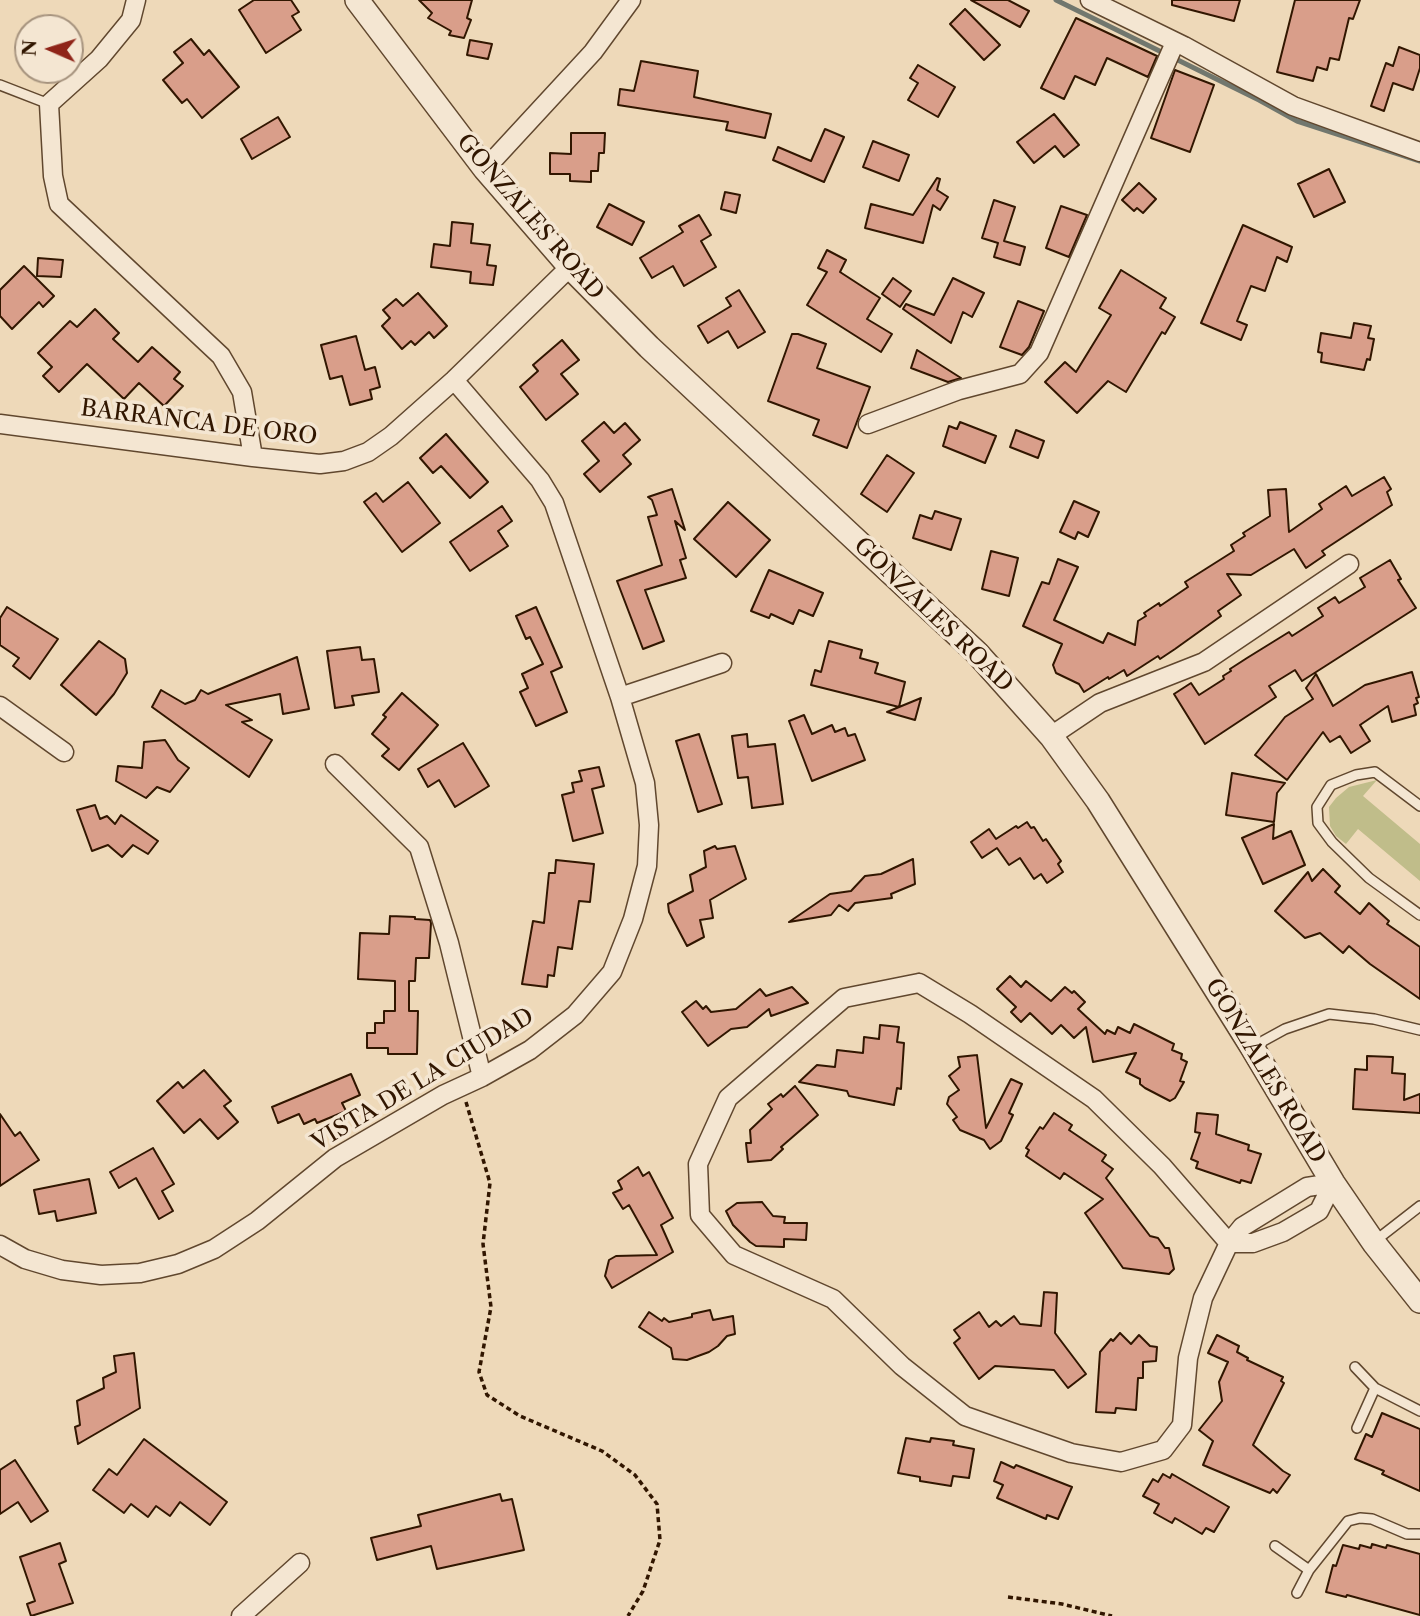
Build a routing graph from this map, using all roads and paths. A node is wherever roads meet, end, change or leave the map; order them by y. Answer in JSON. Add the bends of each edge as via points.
{"nodes":[{"id":1,"x":136,"y":0,"type":"edge"},
{"id":2,"x":357,"y":0,"type":"edge"},
{"id":3,"x":631,"y":0,"type":"edge"},
{"id":4,"x":1090,"y":0,"type":"edge"},
{"id":5,"x":1170,"y":55,"type":"dead end"},
{"id":6,"x":0,"y":85,"type":"edge"},
{"id":7,"x":49,"y":104,"type":"junction"},
{"id":8,"x":1420,"y":152,"type":"edge"},
{"id":9,"x":485,"y":169,"type":"junction"},
{"id":10,"x":570,"y":267,"type":"junction"},
{"id":11,"x":454,"y":380,"type":"junction"},
{"id":12,"x":0,"y":424,"type":"edge"},
{"id":13,"x":868,"y":424,"type":"dead end"},
{"id":14,"x":253,"y":457,"type":"junction"},
{"id":15,"x":1349,"y":564,"type":"dead end"},
{"id":16,"x":722,"y":663,"type":"dead end"},
{"id":17,"x":620,"y":698,"type":"junction"},
{"id":18,"x":0,"y":706,"type":"edge"},
{"id":19,"x":1051,"y":736,"type":"junction"},
{"id":20,"x":64,"y":751,"type":"dead end"},
{"id":21,"x":335,"y":764,"type":"dead end"},
{"id":22,"x":1420,"y":806,"type":"edge"},
{"id":23,"x":1420,"y":915,"type":"edge"},
{"id":24,"x":1420,"y":1030,"type":"edge"},
{"id":25,"x":1252,"y":1047,"type":"junction"},
{"id":26,"x":482,"y":1077,"type":"junction"},
{"id":27,"x":462,"y":1087,"type":"junction"},
{"id":28,"x":1333,"y":1183,"type":"junction"},
{"id":29,"x":1420,"y":1206,"type":"edge"},
{"id":30,"x":1374,"y":1242,"type":"junction"},
{"id":31,"x":1229,"y":1243,"type":"junction"},
{"id":32,"x":0,"y":1245,"type":"edge"},
{"id":33,"x":1420,"y":1301,"type":"edge"},
{"id":34,"x":1355,"y":1367,"type":"dead end"},
{"id":35,"x":1375,"y":1388,"type":"junction"},
{"id":36,"x":1420,"y":1411,"type":"edge"},
{"id":37,"x":1357,"y":1429,"type":"dead end"},
{"id":38,"x":1420,"y":1534,"type":"edge"},
{"id":39,"x":1275,"y":1546,"type":"dead end"},
{"id":40,"x":300,"y":1563,"type":"dead end"},
{"id":41,"x":1309,"y":1570,"type":"junction"},
{"id":42,"x":1297,"y":1593,"type":"dead end"},
{"id":43,"x":1008,"y":1597,"type":"dead end"},
{"id":44,"x":241,"y":1616,"type":"edge"},
{"id":45,"x":628,"y":1616,"type":"edge"},
{"id":46,"x":1112,"y":1616,"type":"edge"}],
"edges":[{"from":1,"to":7,"type":"street","via":[[131,20],[107,49]]},
{"from":2,"to":9,"type":"street","name":"GONZALES ROAD"},
{"from":3,"to":9,"type":"street","via":[[593,52]]},
{"from":4,"to":8,"type":"street","via":[[1293,106]]},
{"from":5,"to":13,"type":"street","via":[[1039,353],[1020,374],[958,390]]},
{"from":6,"to":7,"type":"lane"},
{"from":7,"to":14,"type":"street","via":[[59,204],[221,356],[242,392]]},
{"from":9,"to":10,"type":"street","name":"GONZALES ROAD"},
{"from":10,"to":11,"type":"street","name":"BARRANCA DE ORO"},
{"from":10,"to":19,"type":"street","name":"GONZALES ROAD","via":[[649,347],[977,653]]},
{"from":11,"to":14,"type":"street","name":"BARRANCA DE ORO","via":[[368,453],[320,464]]},
{"from":11,"to":17,"type":"street","name":"VISTA DE LA CIUDAD","via":[[554,503]]},
{"from":12,"to":14,"type":"street","name":"BARRANCA DE ORO"},
{"from":15,"to":19,"type":"street","via":[[1204,662],[1100,703]]},
{"from":16,"to":17,"type":"street"},
{"from":17,"to":26,"type":"street","name":"VISTA DE LA CIUDAD","via":[[645,783],[649,825],[647,866],[633,919],[612,972],[575,1015],[530,1050]]},
{"from":18,"to":20,"type":"street"},
{"from":19,"to":25,"type":"street","name":"GONZALES ROAD","via":[[1098,802]]},
{"from":21,"to":26,"type":"street","via":[[419,847],[449,943]]},
{"from":22,"to":23,"type":"lane","via":[[1375,772],[1331,785],[1317,815],[1318,823],[1341,851]]},
{"from":24,"to":25,"type":"lane","via":[[1329,1014],[1285,1029]]},
{"from":25,"to":28,"type":"street","name":"GONZALES ROAD"},
{"from":26,"to":27,"type":"street","name":"VISTA DE LA CIUDAD"},
{"from":27,"to":32,"type":"street","name":"VISTA DE LA CIUDAD","via":[[335,1158],[257,1221],[214,1249],[178,1264],[140,1273],[101,1275],[62,1270],[25,1259]]},
{"from":27,"to":45,"type":"path","via":[[490,1183],[483,1244],[491,1307],[479,1371],[487,1395],[520,1416],[602,1451],[635,1475],[657,1504],[660,1539],[643,1591]]},
{"from":28,"to":30,"type":"street","name":"GONZALES ROAD"},
{"from":28,"to":31,"type":"street","via":[[1307,1187],[1242,1227]]},
{"from":28,"to":31,"type":"street","via":[[1319,1210],[1283,1232],[1253,1243]]},
{"from":29,"to":30,"type":"lane"},
{"from":30,"to":33,"type":"street","name":"GONZALES ROAD"},
{"from":31,"to":31,"type":"street","via":[[1203,1298],[1188,1358],[1182,1425],[1163,1450],[1121,1462],[1071,1453],[964,1416],[902,1366],[833,1299],[734,1255],[700,1215],[698,1164],[728,1098],[844,998],[919,983],[1094,1099],[1162,1166]]},
{"from":34,"to":35,"type":"lane"},
{"from":35,"to":36,"type":"lane"},
{"from":35,"to":37,"type":"lane"},
{"from":38,"to":41,"type":"lane","via":[[1407,1534],[1371,1519],[1348,1521]]},
{"from":39,"to":41,"type":"lane"},
{"from":40,"to":44,"type":"street"},
{"from":41,"to":42,"type":"lane"},
{"from":43,"to":46,"type":"path"}]}
